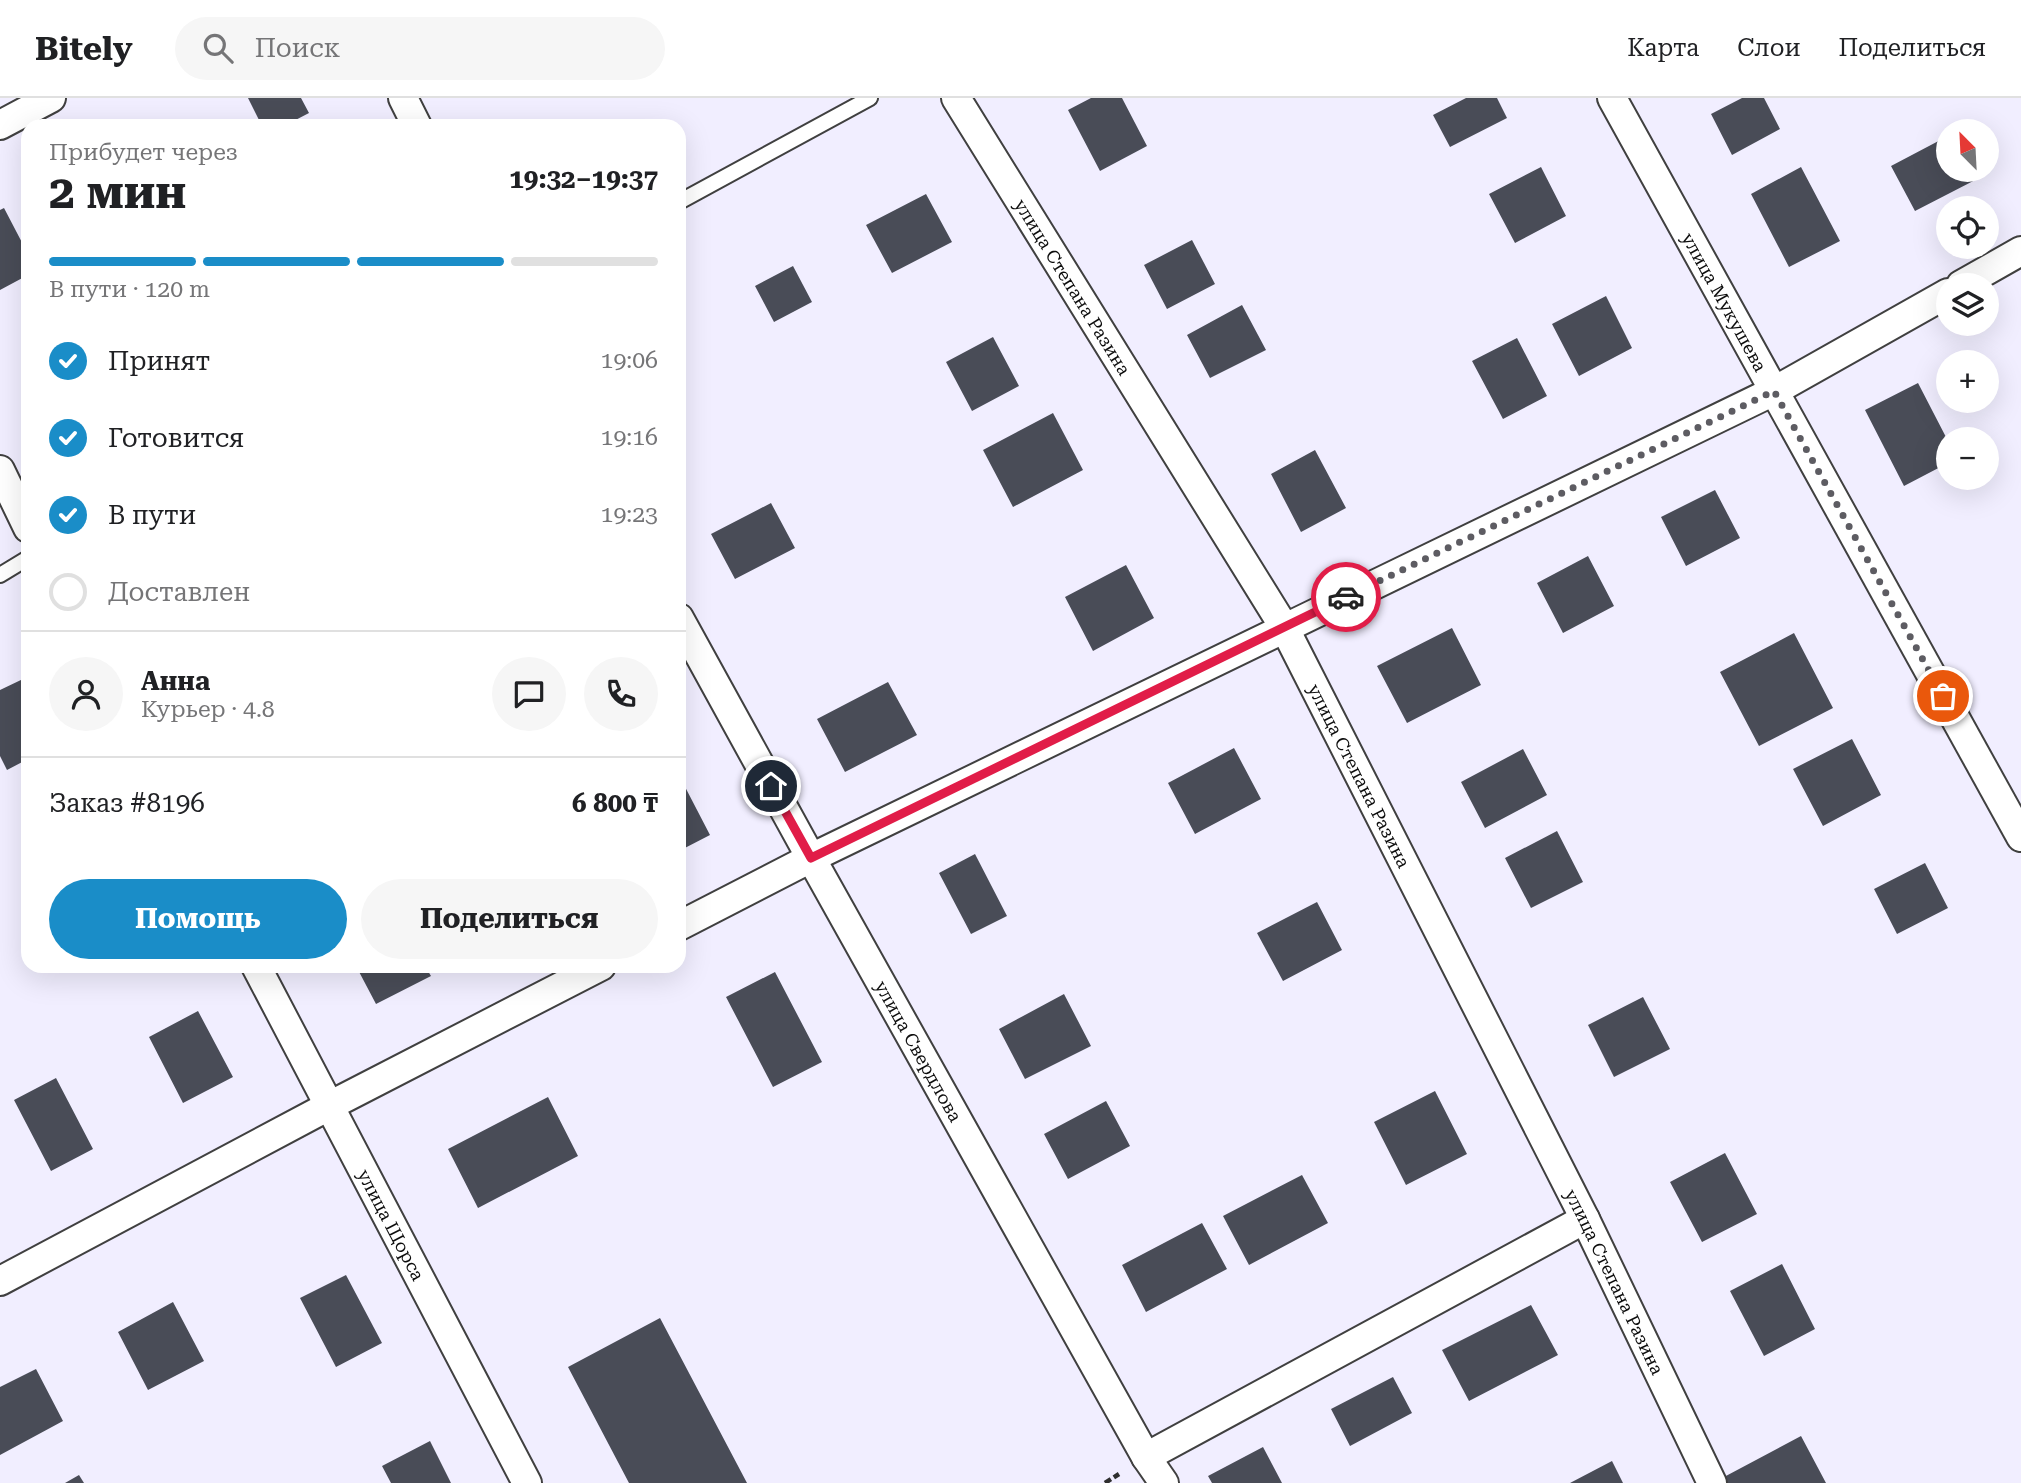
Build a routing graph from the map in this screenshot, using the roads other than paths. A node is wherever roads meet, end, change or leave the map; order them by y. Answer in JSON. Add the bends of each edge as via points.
{"nodes":[{"id":1,"x":51,"y":98,"type":"edge"},
{"id":2,"x":403,"y":98,"type":"edge"},
{"id":3,"x":870,"y":98,"type":"edge"},
{"id":4,"x":956,"y":98,"type":"edge"},
{"id":5,"x":1612,"y":98,"type":"edge"},
{"id":6,"x":414,"y":119,"type":"edge"},
{"id":7,"x":0,"y":125,"type":"edge"},
{"id":8,"x":686,"y":198,"type":"edge"},
{"id":9,"x":2021,"y":251,"type":"edge"},
{"id":10,"x":1982,"y":273,"type":"edge"},
{"id":11,"x":1936,"y":300,"type":"edge"},
{"id":12,"x":1774,"y":391,"type":"junction"},
{"id":13,"x":0,"y":470,"type":"edge"},
{"id":14,"x":21,"y":514,"type":"edge"},
{"id":15,"x":21,"y":562,"type":"edge"},
{"id":16,"x":0,"y":575,"type":"edge"},
{"id":17,"x":1284,"y":627,"type":"junction"},
{"id":18,"x":686,"y":631,"type":"edge"},
{"id":19,"x":2021,"y":836,"type":"edge"},
{"id":20,"x":811,"y":858,"type":"junction"},
{"id":21,"x":686,"y":922,"type":"edge"},
{"id":22,"x":260,"y":973,"type":"edge"},
{"id":23,"x":587,"y":973,"type":"edge"},
{"id":24,"x":329,"y":1106,"type":"junction"},
{"id":25,"x":1585,"y":1219,"type":"junction"},
{"id":26,"x":0,"y":1281,"type":"edge"},
{"id":27,"x":1146,"y":1457,"type":"junction"},
{"id":28,"x":527,"y":1483,"type":"edge"},
{"id":29,"x":1164,"y":1483,"type":"edge"},
{"id":30,"x":1712,"y":1483,"type":"edge"}],
"edges":[{"from":1,"to":7,"type":"street"},
{"from":2,"to":6,"type":"street"},
{"from":3,"to":8,"type":"lane"},
{"from":4,"to":17,"type":"street","name":"улица Степана Разина"},
{"from":5,"to":12,"type":"street","name":"улица Мукушева"},
{"from":9,"to":10,"type":"street"},
{"from":11,"to":12,"type":"street"},
{"from":12,"to":17,"type":"street"},
{"from":12,"to":19,"type":"street","name":"улица Мукушева"},
{"from":13,"to":14,"type":"street"},
{"from":15,"to":16,"type":"lane"},
{"from":17,"to":20,"type":"street"},
{"from":17,"to":25,"type":"street","name":"улица Степана Разина"},
{"from":18,"to":20,"type":"street","name":"улица Свердлова"},
{"from":20,"to":21,"type":"street"},
{"from":20,"to":27,"type":"street","name":"улица Свердлова"},
{"from":22,"to":24,"type":"street","name":"улица Щорса"},
{"from":23,"to":24,"type":"street"},
{"from":24,"to":26,"type":"street"},
{"from":24,"to":28,"type":"street","name":"улица Щорса"},
{"from":25,"to":27,"type":"street"},
{"from":25,"to":30,"type":"street","name":"улица Степана Разина"},
{"from":27,"to":29,"type":"street","name":"улица Свердлова"}]}
